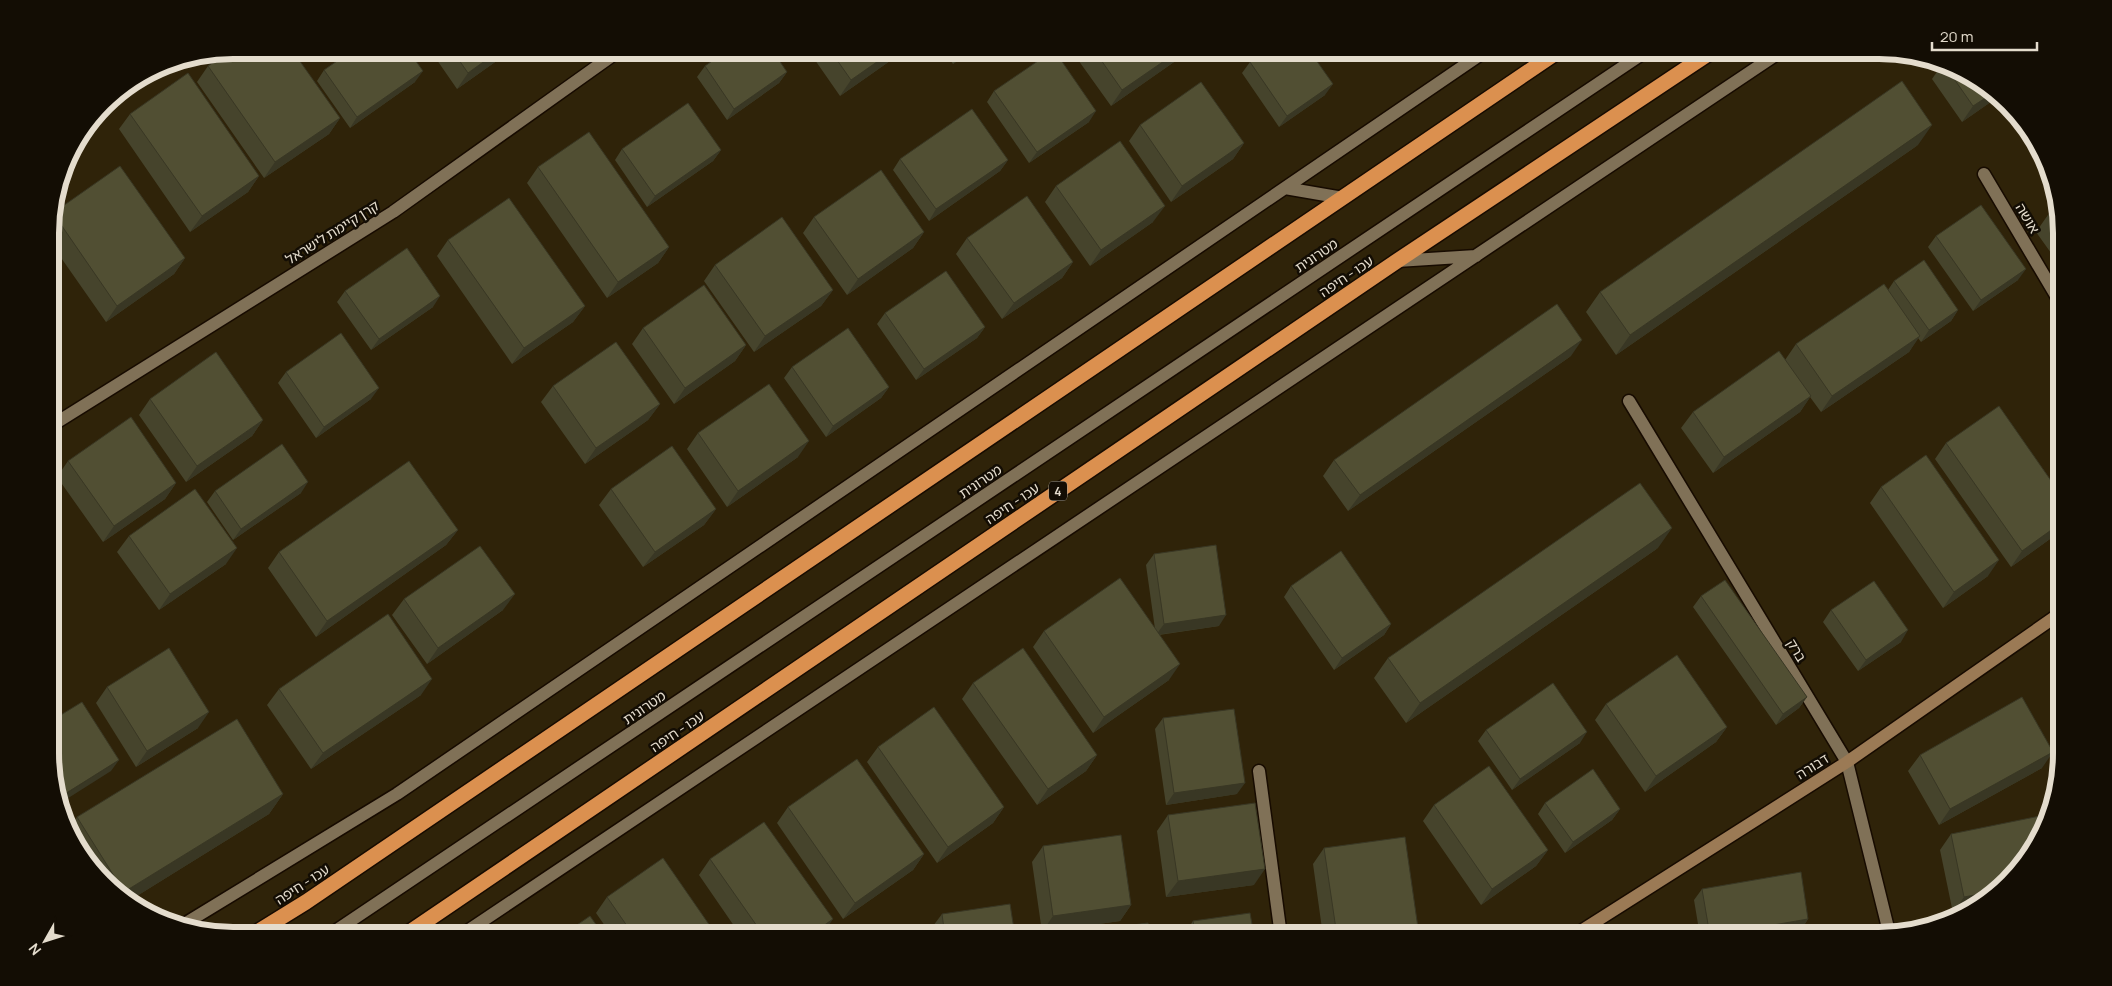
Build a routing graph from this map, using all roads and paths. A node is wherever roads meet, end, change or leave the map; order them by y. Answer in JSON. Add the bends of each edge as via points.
{"nodes":[{"id":1,"x":607,"y":59,"type":"edge"},
{"id":2,"x":1475,"y":59,"type":"edge"},
{"id":3,"x":1547,"y":59,"type":"edge"},
{"id":4,"x":1635,"y":59,"type":"edge"},
{"id":5,"x":1700,"y":59,"type":"edge"},
{"id":6,"x":1771,"y":59,"type":"edge"},
{"id":7,"x":1984,"y":174,"type":"dead end"},
{"id":8,"x":1285,"y":188,"type":"junction"},
{"id":9,"x":1343,"y":198,"type":"junction"},
{"id":10,"x":1477,"y":256,"type":"junction"},
{"id":11,"x":1396,"y":261,"type":"junction"},
{"id":12,"x":2053,"y":290,"type":"edge"},
{"id":13,"x":1629,"y":401,"type":"dead end"},
{"id":14,"x":59,"y":421,"type":"edge"},
{"id":15,"x":2053,"y":618,"type":"edge"},
{"id":16,"x":1846,"y":762,"type":"junction"},
{"id":17,"x":1259,"y":770,"type":"dead end"},
{"id":18,"x":189,"y":921,"type":"edge"},
{"id":19,"x":265,"y":927,"type":"edge"},
{"id":20,"x":341,"y":927,"type":"edge"},
{"id":21,"x":417,"y":927,"type":"edge"},
{"id":22,"x":473,"y":927,"type":"edge"},
{"id":23,"x":1280,"y":927,"type":"edge"},
{"id":24,"x":1587,"y":927,"type":"edge"},
{"id":25,"x":1888,"y":927,"type":"edge"}],
"edges":[{"from":1,"to":14,"type":"street","name":"קרן קיימת לישראל","via":[[393,212]]},
{"from":2,"to":8,"type":"street"},
{"from":3,"to":9,"type":"highway","name":"עכו - חיפה"},
{"from":4,"to":20,"type":"street","name":"מטרונית"},
{"from":5,"to":11,"type":"highway","name":"עכו - חיפה","number":"4"},
{"from":6,"to":10,"type":"street"},
{"from":7,"to":12,"type":"street","name":"אושה"},
{"from":8,"to":9,"type":"street"},
{"from":8,"to":18,"type":"street","via":[[397,794]]},
{"from":9,"to":19,"type":"highway","name":"עכו - חיפה"},
{"from":10,"to":11,"type":"street"},
{"from":10,"to":22,"type":"street"},
{"from":11,"to":21,"type":"highway","name":"עכו - חיפה","number":"4"},
{"from":13,"to":16,"type":"street","name":"ברק"},
{"from":15,"to":16,"type":"street","name":"דבורה"},
{"from":16,"to":24,"type":"street","name":"דבורה"},
{"from":16,"to":25,"type":"street","name":"ברק"},
{"from":17,"to":23,"type":"street"}]}
